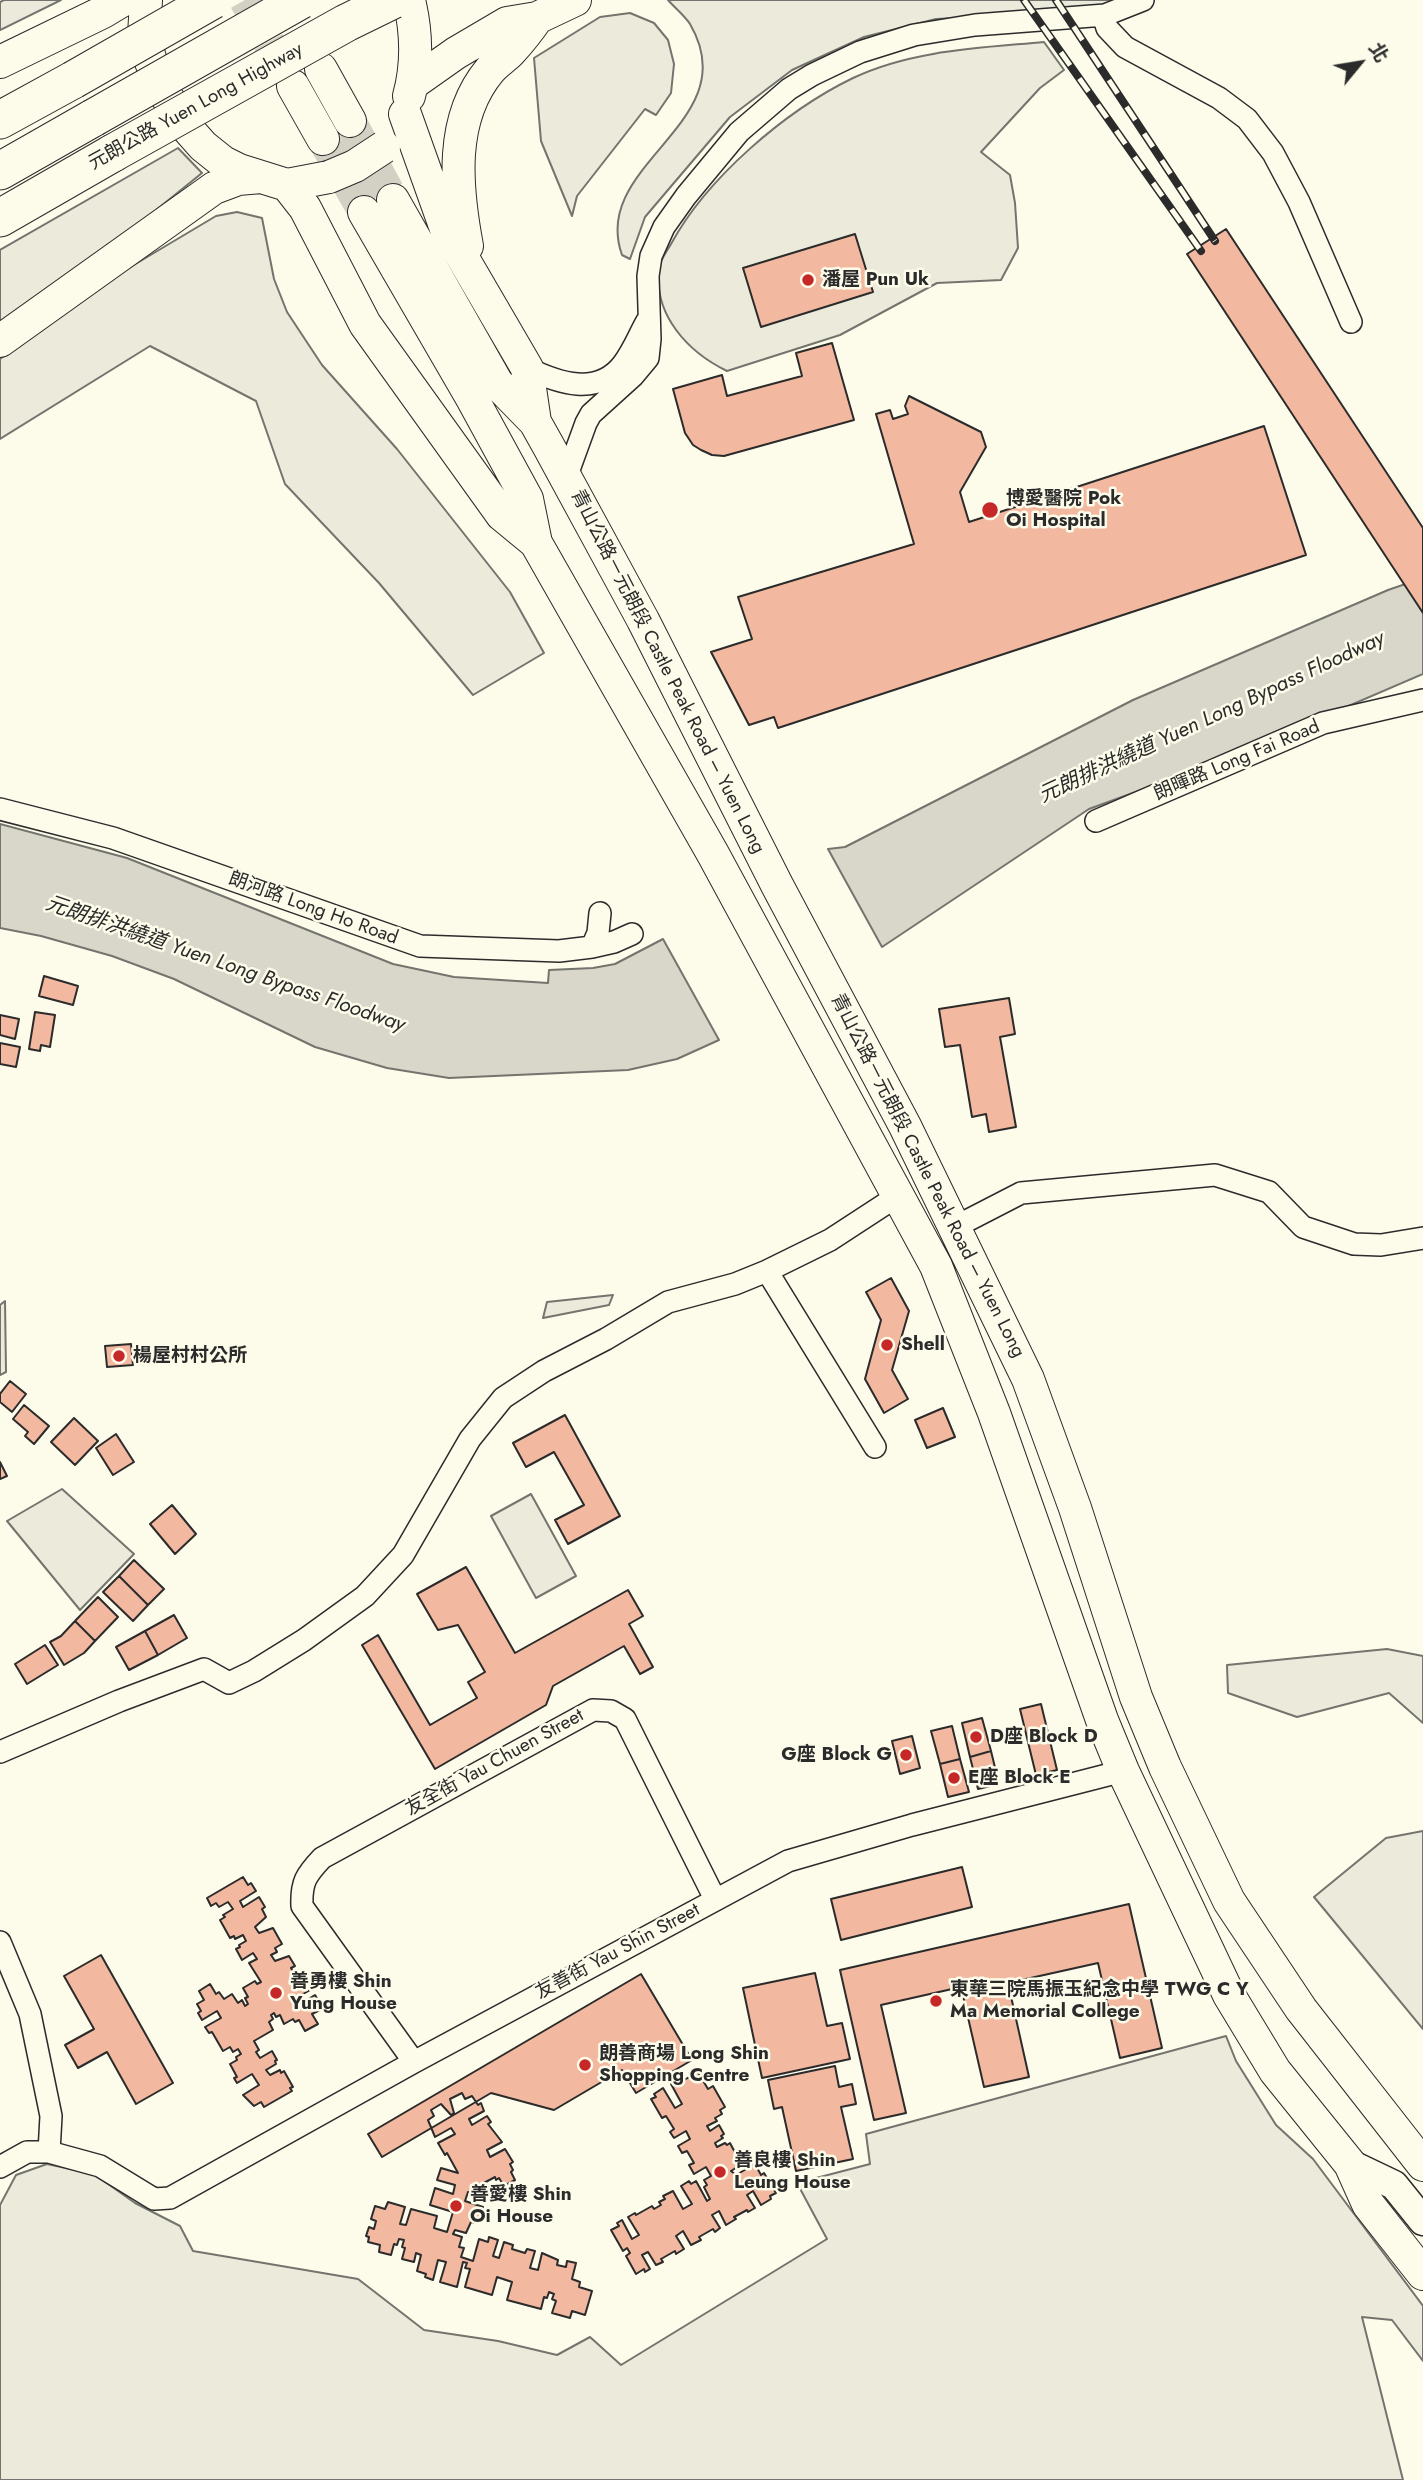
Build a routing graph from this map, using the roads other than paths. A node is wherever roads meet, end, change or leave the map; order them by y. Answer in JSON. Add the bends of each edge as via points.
{"nodes":[{"id":1,"x":123,"y":0,"type":"edge"},
{"id":2,"x":146,"y":0,"type":"edge"},
{"id":3,"x":213,"y":0,"type":"edge"},
{"id":4,"x":302,"y":0,"type":"edge"},
{"id":5,"x":393,"y":0,"type":"edge"},
{"id":6,"x":409,"y":0,"type":"edge"},
{"id":7,"x":575,"y":0,"type":"edge"},
{"id":8,"x":1143,"y":0,"type":"edge"},
{"id":9,"x":1104,"y":15,"type":"junction"},
{"id":10,"x":537,"y":18,"type":"junction"},
{"id":11,"x":0,"y":62,"type":"edge"},
{"id":12,"x":321,"y":69,"type":"tunnel mouth"},
{"id":13,"x":412,"y":84,"type":"junction"},
{"id":14,"x":293,"y":86,"type":"tunnel mouth"},
{"id":15,"x":405,"y":114,"type":"junction"},
{"id":16,"x":0,"y":120,"type":"edge"},
{"id":17,"x":350,"y":121,"type":"tunnel mouth"},
{"id":18,"x":323,"y":139,"type":"tunnel mouth"},
{"id":19,"x":0,"y":171,"type":"edge"},
{"id":20,"x":274,"y":181,"type":"junction"},
{"id":21,"x":393,"y":200,"type":"tunnel mouth"},
{"id":22,"x":363,"y":212,"type":"tunnel mouth"},
{"id":23,"x":0,"y":218,"type":"edge"},
{"id":24,"x":473,"y":275,"type":"junction"},
{"id":25,"x":648,"y":321,"type":"junction"},
{"id":26,"x":1351,"y":322,"type":"dead end"},
{"id":27,"x":0,"y":341,"type":"edge"},
{"id":28,"x":527,"y":368,"type":"junction"},
{"id":29,"x":535,"y":422,"type":"junction"},
{"id":30,"x":566,"y":478,"type":"junction"},
{"id":31,"x":536,"y":543,"type":"junction"},
{"id":32,"x":1423,"y":700,"type":"edge"},
{"id":33,"x":0,"y":809,"type":"edge"},
{"id":34,"x":1096,"y":821,"type":"dead end"},
{"id":35,"x":600,"y":913,"type":"dead end"},
{"id":36,"x":632,"y":934,"type":"dead end"},
{"id":37,"x":592,"y":947,"type":"junction"},
{"id":38,"x":899,"y":1195,"type":"junction"},
{"id":39,"x":955,"y":1227,"type":"junction"},
{"id":40,"x":1423,"y":1238,"type":"edge"},
{"id":41,"x":767,"y":1271,"type":"junction"},
{"id":42,"x":876,"y":1447,"type":"dead end"},
{"id":43,"x":0,"y":1752,"type":"edge"},
{"id":44,"x":1123,"y":1771,"type":"junction"},
{"id":45,"x":715,"y":1899,"type":"junction"},
{"id":46,"x":0,"y":1942,"type":"edge"},
{"id":47,"x":414,"y":2062,"type":"junction"},
{"id":48,"x":49,"y":2152,"type":"junction"},
{"id":49,"x":1350,"y":2164,"type":"junction"},
{"id":50,"x":1423,"y":2165,"type":"edge"},
{"id":51,"x":0,"y":2167,"type":"edge"},
{"id":52,"x":1423,"y":2221,"type":"edge"},
{"id":53,"x":1423,"y":2274,"type":"edge"}],
"edges":[{"from":1,"to":11,"type":"main road"},
{"from":2,"to":20,"type":"main road","via":[[145,36],[151,62],[173,107],[203,146],[223,162]]},
{"from":3,"to":16,"type":"highway","bridge":true},
{"from":4,"to":19,"type":"highway","name":"元朗公路 Yuen Long Highway","bridge":true},
{"from":5,"to":23,"type":"highway","name":"元朗公路 Yuen Long Highway","bridge":true},
{"from":6,"to":13,"type":"main road","via":[[416,54]]},
{"from":7,"to":10,"type":"main road"},
{"from":8,"to":9,"type":"street"},
{"from":9,"to":25,"type":"street","via":[[975,25],[914,35],[832,64],[789,89],[739,132],[664,227],[651,256]]},
{"from":9,"to":26,"type":"street","via":[[1107,28],[1125,47],[1219,98],[1247,119],[1273,153],[1299,202]]},
{"from":10,"to":13,"type":"main road","via":[[508,23]]},
{"from":10,"to":24,"type":"main road","via":[[482,81],[462,129],[459,196]]},
{"from":12,"to":17,"type":"main road"},
{"from":13,"to":15,"type":"main road"},
{"from":14,"to":18,"type":"main road"},
{"from":15,"to":20,"type":"main road","bridge":true,"via":[[384,147],[355,166],[329,177]]},
{"from":15,"to":24,"type":"main road","via":[[446,229]]},
{"from":20,"to":27,"type":"main road","via":[[237,179],[214,188]]},
{"from":20,"to":31,"type":"main road","via":[[305,208],[365,324],[502,515]]},
{"from":21,"to":29,"type":"main road","name":"青山公路－元朗段 Castle Peak Road – Yuen Long","via":[[497,383]]},
{"from":22,"to":31,"type":"main road","name":"青山公路－元朗段 Castle Peak Road – Yuen Long","via":[[527,499]]},
{"from":24,"to":28,"type":"main road"},
{"from":25,"to":28,"type":"street","via":[[621,367],[598,382],[570,384]]},
{"from":25,"to":30,"type":"street","via":[[648,358],[591,414]]},
{"from":28,"to":29,"type":"main road"},
{"from":29,"to":30,"type":"main road","name":"青山公路－元朗段 Castle Peak Road – Yuen Long"},
{"from":30,"to":39,"type":"main road","name":"青山公路－元朗段 Castle Peak Road – Yuen Long"},
{"from":31,"to":38,"type":"main road","name":"青山公路－元朗段 Castle Peak Road – Yuen Long"},
{"from":32,"to":34,"type":"street","name":"朗暉路 Long Fai Road","via":[[1323,723]]},
{"from":33,"to":37,"type":"street","name":"朗河路 Long Ho Road","via":[[113,838],[420,946],[559,951]]},
{"from":35,"to":37,"type":"street"},
{"from":36,"to":37,"type":"street","name":"朗河路 Long Ho Road"},
{"from":38,"to":41,"type":"street","via":[[830,1240]]},
{"from":38,"to":44,"type":"main road","name":"青山公路－元朗段 Castle Peak Road – Yuen Long","via":[[936,1266],[989,1401]]},
{"from":39,"to":40,"type":"street","via":[[1021,1193],[1214,1175],[1269,1192],[1303,1227],[1354,1244]]},
{"from":39,"to":50,"type":"main road","name":"青山公路－元朗段 Castle Peak Road – Yuen Long","via":[[1028,1379],[1136,1696],[1229,1900],[1300,2009]]},
{"from":41,"to":42,"type":"street"},
{"from":41,"to":43,"type":"street","via":[[668,1302],[503,1398],[470,1438],[403,1555],[365,1596],[294,1646],[229,1683],[204,1669]]},
{"from":44,"to":45,"type":"street","name":"友善街 Yau Shin Street","via":[[788,1861]]},
{"from":44,"to":49,"type":"main road","name":"青山公路－元朗段 Castle Peak Road – Yuen Long","via":[[1229,1995],[1275,2071]]},
{"from":45,"to":47,"type":"street","name":"友善街 Yau Shin Street"},
{"from":45,"to":47,"type":"street","name":"友全街 Yau Chuen Street","via":[[625,1719],[611,1711],[593,1710],[322,1858],[306,1875],[302,1906]]},
{"from":46,"to":48,"type":"street","via":[[30,2014],[51,2116]]},
{"from":47,"to":48,"type":"street","name":"友善街 Yau Shin Street","via":[[170,2198],[153,2199],[100,2166]]},
{"from":48,"to":51,"type":"street","via":[[27,2152]]},
{"from":49,"to":52,"type":"main road","name":"青山公路－元朗段 Castle Peak Road – Yuen Long","via":[[1394,2185]]},
{"from":49,"to":53,"type":"main road","name":"青山公路－元朗段 Castle Peak Road – Yuen Long","via":[[1368,2204]]}]}
